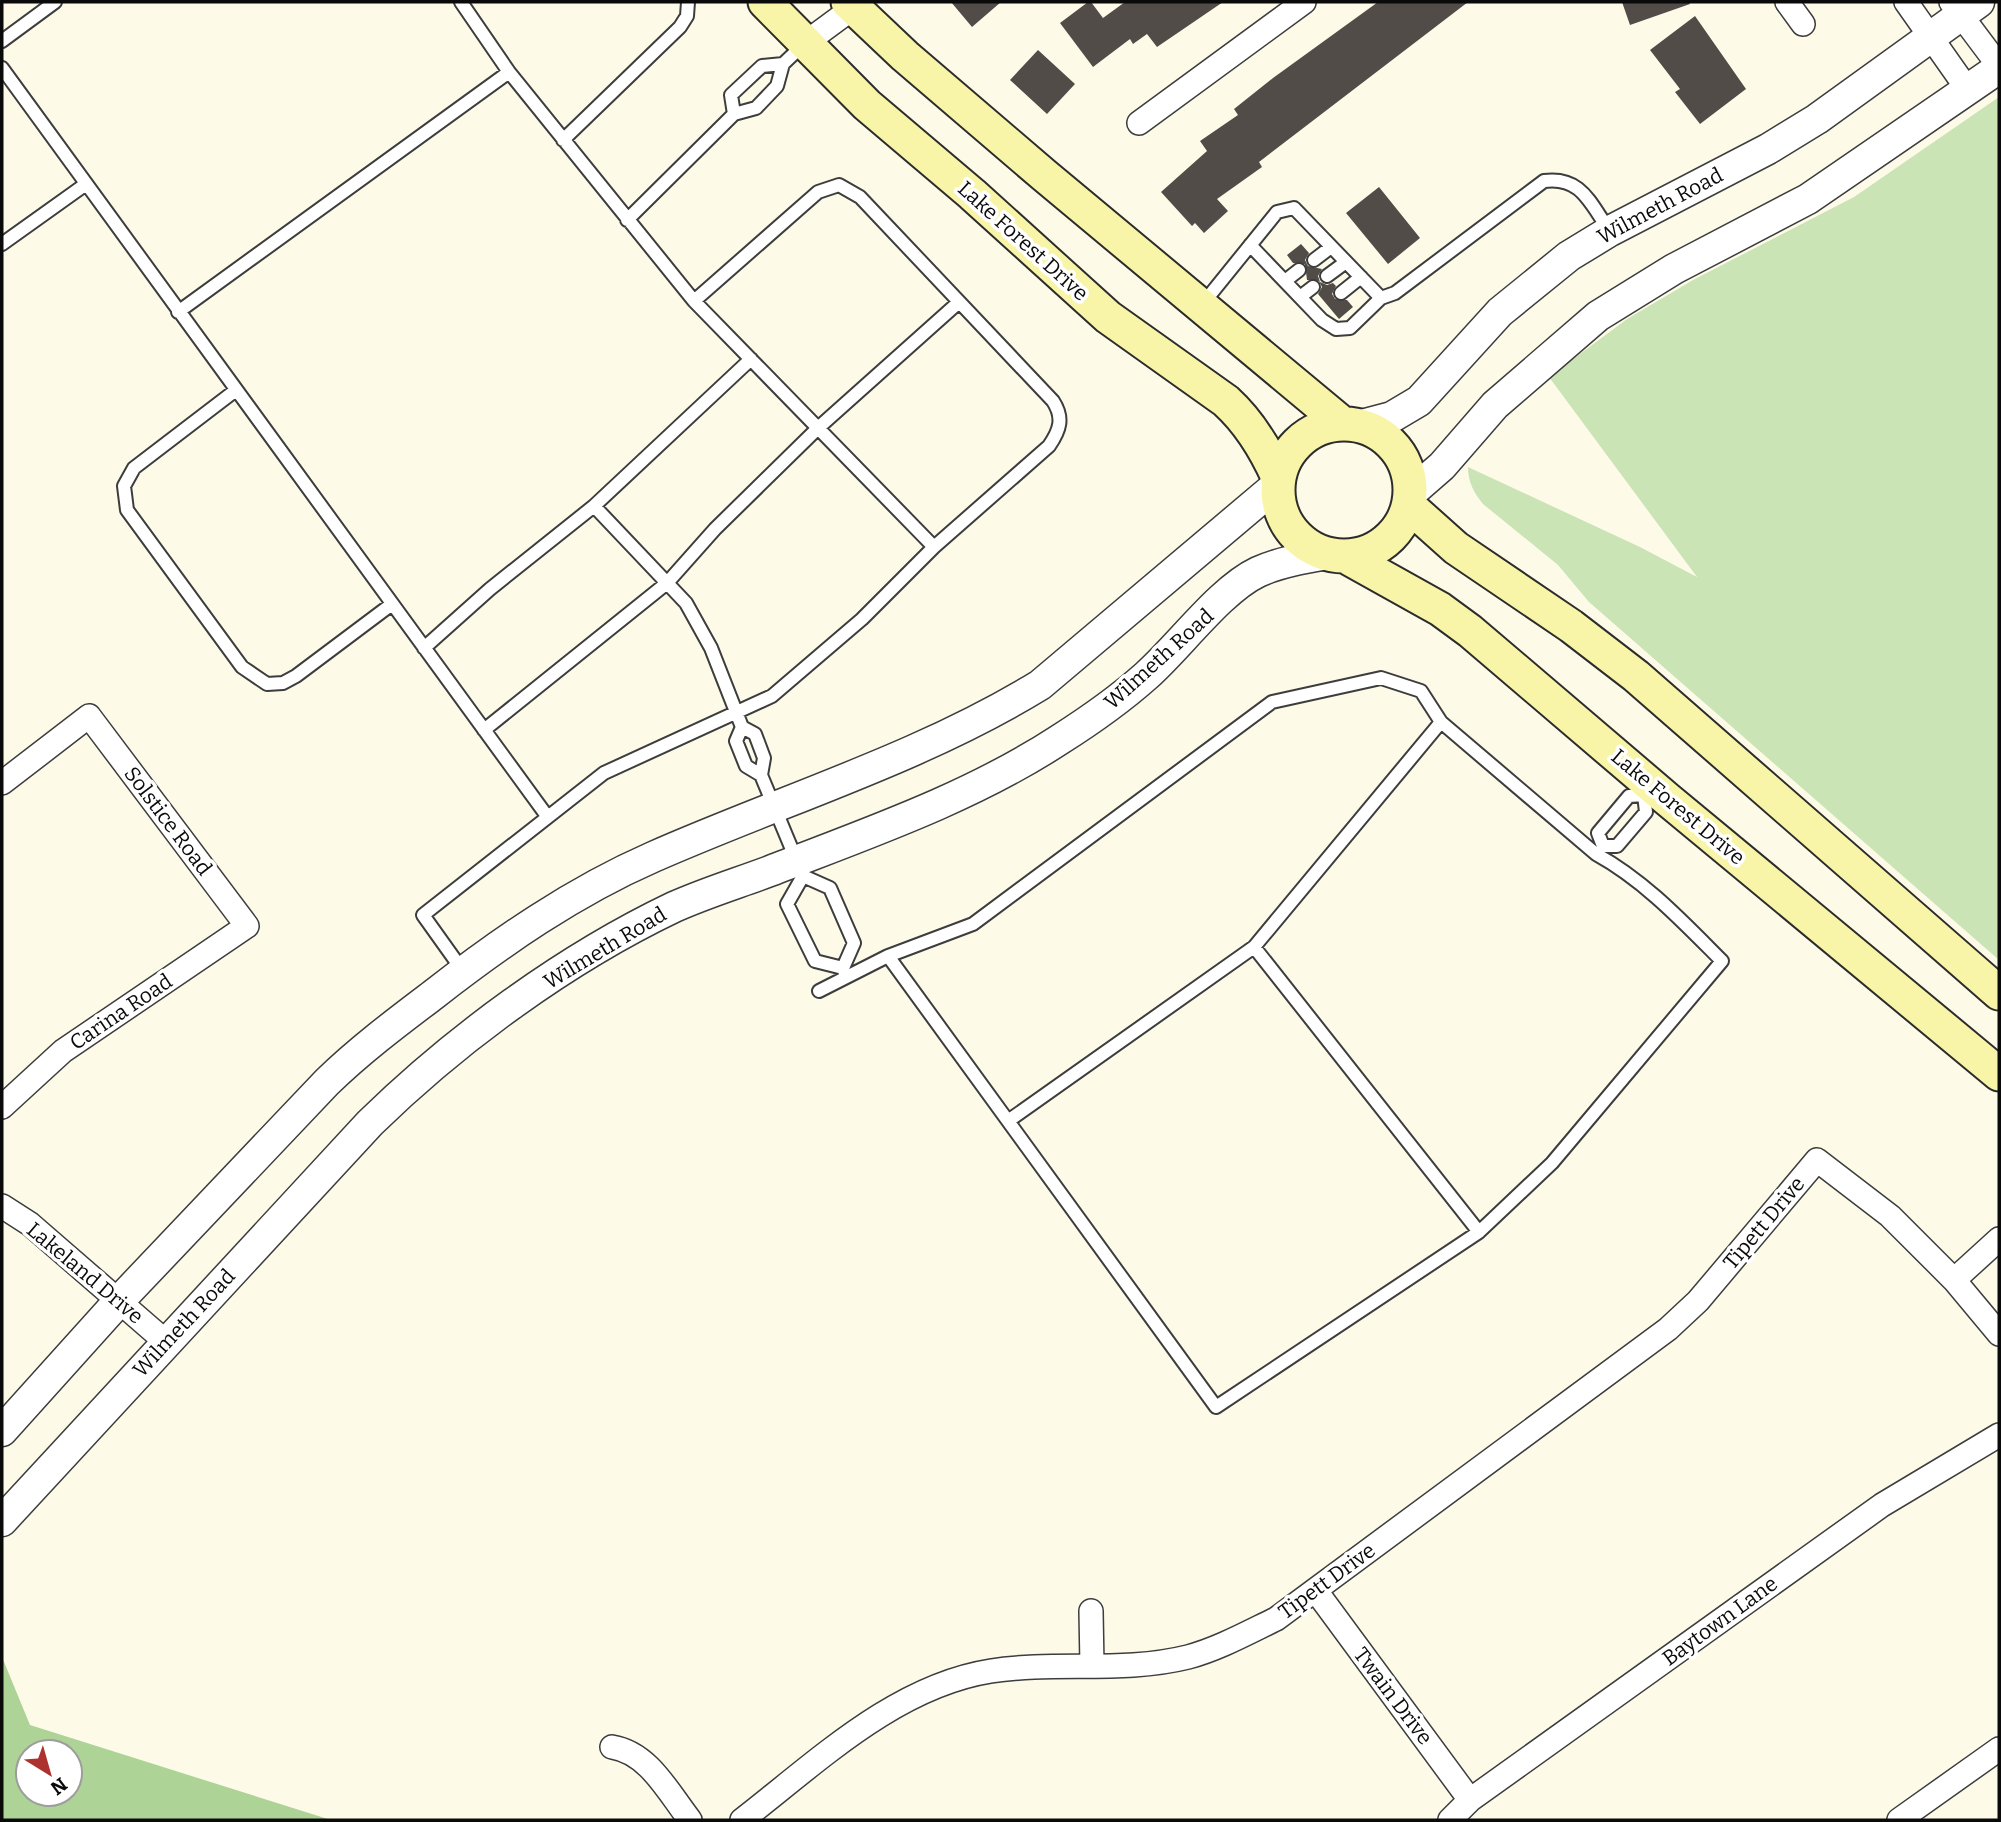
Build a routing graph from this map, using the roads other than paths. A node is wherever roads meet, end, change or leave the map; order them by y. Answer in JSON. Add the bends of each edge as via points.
{"nodes":[{"id":1,"x":55,"y":2,"type":"edge"},
{"id":2,"x":688,"y":2,"type":"edge"},
{"id":3,"x":765,"y":2,"type":"edge"},
{"id":4,"x":1304,"y":2,"type":"edge"},
{"id":5,"x":1787,"y":2,"type":"edge"},
{"id":6,"x":1906,"y":2,"type":"edge"},
{"id":7,"x":463,"y":3,"type":"edge"},
{"id":8,"x":854,"y":4,"type":"edge"},
{"id":9,"x":1963,"y":6,"type":"edge"},
{"id":10,"x":1803,"y":24,"type":"dead end"},
{"id":11,"x":1931,"y":36,"type":"junction"},
{"id":12,"x":2,"y":41,"type":"edge"},
{"id":13,"x":793,"y":54,"type":"junction"},
{"id":14,"x":1999,"y":67,"type":"edge"},
{"id":15,"x":2,"y":68,"type":"edge"},
{"id":16,"x":509,"y":72,"type":"junction"},
{"id":17,"x":1968,"y":90,"type":"junction"},
{"id":18,"x":734,"y":114,"type":"junction"},
{"id":19,"x":1139,"y":124,"type":"dead end"},
{"id":20,"x":563,"y":140,"type":"junction"},
{"id":21,"x":86,"y":184,"type":"junction"},
{"id":22,"x":626,"y":220,"type":"junction"},
{"id":23,"x":1610,"y":230,"type":"junction"},
{"id":24,"x":2,"y":244,"type":"edge"},
{"id":25,"x":1250,"y":245,"type":"junction"},
{"id":26,"x":1331,"y":247,"type":"junction"},
{"id":27,"x":1314,"y":260,"type":"dead end"},
{"id":28,"x":1346,"y":262,"type":"junction"},
{"id":29,"x":1299,"y":271,"type":"dead end"},
{"id":30,"x":1328,"y":276,"type":"dead end"},
{"id":31,"x":1361,"y":277,"type":"junction"},
{"id":32,"x":1285,"y":281,"type":"junction"},
{"id":33,"x":1313,"y":287,"type":"dead end"},
{"id":34,"x":1341,"y":293,"type":"dead end"},
{"id":35,"x":1300,"y":297,"type":"junction"},
{"id":36,"x":1381,"y":298,"type":"junction"},
{"id":37,"x":694,"y":301,"type":"junction"},
{"id":38,"x":960,"y":302,"type":"junction"},
{"id":39,"x":1326,"y":304,"type":"dead end"},
{"id":40,"x":1201,"y":306,"type":"junction"},
{"id":41,"x":178,"y":312,"type":"junction"},
{"id":42,"x":1315,"y":312,"type":"junction"},
{"id":43,"x":751,"y":359,"type":"junction"},
{"id":44,"x":236,"y":390,"type":"junction"},
{"id":45,"x":1351,"y":425,"type":"junction"},
{"id":46,"x":818,"y":428,"type":"junction"},
{"id":47,"x":1278,"y":481,"type":"junction"},
{"id":48,"x":1410,"y":500,"type":"junction"},
{"id":49,"x":594,"y":506,"type":"junction"},
{"id":50,"x":934,"y":547,"type":"junction"},
{"id":51,"x":1337,"y":555,"type":"junction"},
{"id":52,"x":667,"y":583,"type":"junction"},
{"id":53,"x":392,"y":604,"type":"junction"},
{"id":54,"x":424,"y":648,"type":"junction"},
{"id":55,"x":736,"y":714,"type":"junction"},
{"id":56,"x":1441,"y":723,"type":"junction"},
{"id":57,"x":742,"y":727,"type":"junction"},
{"id":58,"x":484,"y":730,"type":"junction"},
{"id":59,"x":761,"y":775,"type":"junction"},
{"id":60,"x":2,"y":783,"type":"edge"},
{"id":61,"x":1648,"y":790,"type":"junction"},
{"id":62,"x":776,"y":806,"type":"junction"},
{"id":63,"x":547,"y":816,"type":"junction"},
{"id":64,"x":1600,"y":850,"type":"junction"},
{"id":65,"x":800,"y":868,"type":"junction"},
{"id":66,"x":247,"y":926,"type":"joint"},
{"id":67,"x":1254,"y":947,"type":"junction"},
{"id":68,"x":888,"y":956,"type":"junction"},
{"id":69,"x":463,"y":972,"type":"junction"},
{"id":70,"x":845,"y":973,"type":"junction"},
{"id":71,"x":819,"y":990,"type":"dead end"},
{"id":72,"x":1999,"y":993,"type":"edge"},
{"id":73,"x":1999,"y":1074,"type":"edge"},
{"id":74,"x":2,"y":1107,"type":"edge"},
{"id":75,"x":1008,"y":1121,"type":"junction"},
{"id":76,"x":2,"y":1206,"type":"edge"},
{"id":77,"x":1479,"y":1233,"type":"junction"},
{"id":78,"x":1999,"y":1238,"type":"edge"},
{"id":79,"x":1954,"y":1280,"type":"junction"},
{"id":80,"x":119,"y":1301,"type":"junction"},
{"id":81,"x":1999,"y":1334,"type":"edge"},
{"id":82,"x":166,"y":1342,"type":"junction"},
{"id":83,"x":2,"y":1431,"type":"edge"},
{"id":84,"x":1999,"y":1435,"type":"edge"},
{"id":85,"x":2,"y":1521,"type":"edge"},
{"id":86,"x":1316,"y":1591,"type":"junction"},
{"id":87,"x":1091,"y":1611,"type":"dead end"},
{"id":88,"x":1092,"y":1666,"type":"junction"},
{"id":89,"x":612,"y":1747,"type":"dead end"},
{"id":90,"x":1999,"y":1749,"type":"edge"},
{"id":91,"x":1470,"y":1800,"type":"junction"},
{"id":92,"x":690,"y":1820,"type":"edge"},
{"id":93,"x":742,"y":1820,"type":"edge"},
{"id":94,"x":1450,"y":1820,"type":"edge"},
{"id":95,"x":1899,"y":1820,"type":"edge"}],
"edges":[{"from":1,"to":12,"type":"lane"},
{"from":2,"to":20,"type":"lane","via":[[680,27]]},
{"from":3,"to":13,"type":"main road","name":"Lake Forest Drive"},
{"from":4,"to":19,"type":"street"},
{"from":5,"to":10,"type":"street"},
{"from":6,"to":11,"type":"street"},
{"from":7,"to":16,"type":"lane"},
{"from":8,"to":13,"type":"street"},
{"from":8,"to":40,"type":"main road","via":[[915,65]]},
{"from":9,"to":11,"type":"street","name":"Wilmeth Road"},
{"from":9,"to":14,"type":"street"},
{"from":11,"to":17,"type":"street"},
{"from":11,"to":23,"type":"street","name":"Wilmeth Road","via":[[1768,149]]},
{"from":13,"to":18,"type":"lane","via":[[777,86],[756,108]]},
{"from":13,"to":18,"type":"lane","via":[[762,66],[732,94]]},
{"from":13,"to":47,"type":"main road","name":"Lake Forest Drive","via":[[867,105],[1108,317],[1226,401],[1266,452]]},
{"from":14,"to":17,"type":"street"},
{"from":15,"to":21,"type":"lane"},
{"from":16,"to":20,"type":"lane"},
{"from":16,"to":41,"type":"lane"},
{"from":17,"to":48,"type":"street","via":[[1808,199],[1674,269],[1598,316],[1495,404]]},
{"from":18,"to":22,"type":"lane"},
{"from":20,"to":22,"type":"lane"},
{"from":21,"to":24,"type":"lane"},
{"from":21,"to":41,"type":"lane"},
{"from":22,"to":37,"type":"lane"},
{"from":23,"to":36,"type":"lane","via":[[1578,186],[1562,179],[1545,181],[1395,293]]},
{"from":23,"to":45,"type":"street","name":"Wilmeth Road","via":[[1569,256],[1500,312],[1419,401],[1392,417]]},
{"from":25,"to":26,"type":"lane","via":[[1277,212],[1294,208]]},
{"from":25,"to":32,"type":"lane"},
{"from":25,"to":40,"type":"lane"},
{"from":26,"to":27,"type":"lane"},
{"from":26,"to":28,"type":"lane"},
{"from":28,"to":30,"type":"lane"},
{"from":28,"to":31,"type":"lane"},
{"from":29,"to":32,"type":"lane"},
{"from":31,"to":34,"type":"lane"},
{"from":31,"to":36,"type":"lane"},
{"from":32,"to":35,"type":"lane"},
{"from":33,"to":35,"type":"lane"},
{"from":35,"to":42,"type":"lane"},
{"from":36,"to":42,"type":"lane","via":[[1350,328],[1336,329]]},
{"from":37,"to":38,"type":"lane","via":[[818,192],[839,185],[860,197]]},
{"from":37,"to":43,"type":"lane"},
{"from":38,"to":46,"type":"lane"},
{"from":38,"to":50,"type":"lane","via":[[1053,401],[1061,422],[1049,446]]},
{"from":39,"to":42,"type":"lane"},
{"from":40,"to":45,"type":"main road"},
{"from":41,"to":44,"type":"lane"},
{"from":43,"to":46,"type":"lane"},
{"from":43,"to":49,"type":"lane"},
{"from":44,"to":53,"type":"lane"},
{"from":44,"to":53,"type":"lane","via":[[134,468],[124,486],[127,510],[242,667],[267,684],[296,676]]},
{"from":45,"to":47,"type":"main road","via":[[1322,428],[1302,439],[1292,449]]},
{"from":45,"to":48,"type":"main road","via":[[1378,434],[1395,448],[1408,474]]},
{"from":46,"to":50,"type":"lane"},
{"from":46,"to":52,"type":"lane"},
{"from":47,"to":51,"type":"main road","via":[[1280,505],[1293,531],[1303,541]]},
{"from":47,"to":62,"type":"street","via":[[1040,685],[923,746]]},
{"from":48,"to":51,"type":"main road","via":[[1385,540],[1372,548]]},
{"from":48,"to":72,"type":"main road","via":[[1456,548],[1636,676]]},
{"from":49,"to":52,"type":"lane"},
{"from":49,"to":54,"type":"lane"},
{"from":50,"to":55,"type":"lane","via":[[806,668],[772,696]]},
{"from":51,"to":61,"type":"main road","name":"Lake Forest Drive","via":[[1440,609],[1470,631]]},
{"from":51,"to":65,"type":"street","name":"Wilmeth Road","via":[[1269,568],[1235,587],[1146,676],[1058,741],[981,785]]},
{"from":52,"to":55,"type":"lane","via":[[698,621]]},
{"from":52,"to":58,"type":"lane"},
{"from":53,"to":54,"type":"lane"},
{"from":54,"to":58,"type":"lane"},
{"from":55,"to":57,"type":"lane"},
{"from":55,"to":63,"type":"lane","via":[[604,773]]},
{"from":56,"to":64,"type":"lane"},
{"from":56,"to":67,"type":"lane"},
{"from":56,"to":68,"type":"lane","via":[[1422,691],[1381,678],[1272,702],[973,924]]},
{"from":57,"to":59,"type":"lane","via":[[755,734],[764,758]]},
{"from":57,"to":59,"type":"lane","via":[[736,741],[746,766]]},
{"from":58,"to":63,"type":"lane"},
{"from":59,"to":62,"type":"lane"},
{"from":60,"to":66,"type":"street","name":"Solstice Road","via":[[89,716]]},
{"from":61,"to":64,"type":"lane","via":[[1646,812],[1617,846]]},
{"from":61,"to":64,"type":"lane","via":[[1629,796],[1598,833]]},
{"from":61,"to":73,"type":"main road","name":"Lake Forest Drive"},
{"from":62,"to":65,"type":"lane"},
{"from":62,"to":69,"type":"street","via":[[600,883]]},
{"from":63,"to":69,"type":"lane","via":[[423,915]]},
{"from":64,"to":77,"type":"lane","via":[[1656,895],[1722,961],[1552,1163]]},
{"from":65,"to":70,"type":"lane","via":[[830,888],[854,943]]},
{"from":65,"to":70,"type":"lane","via":[[787,904],[815,961]]},
{"from":65,"to":82,"type":"street","name":"Wilmeth Road","via":[[676,906],[603,945],[506,1010],[402,1091]]},
{"from":66,"to":74,"type":"street","name":"Carina Road","via":[[62,1051]]},
{"from":67,"to":75,"type":"lane"},
{"from":67,"to":77,"type":"lane"},
{"from":68,"to":70,"type":"lane"},
{"from":68,"to":75,"type":"lane"},
{"from":69,"to":80,"type":"street","via":[[358,1052]]},
{"from":70,"to":71,"type":"lane"},
{"from":75,"to":77,"type":"lane","via":[[1216,1408]]},
{"from":76,"to":80,"type":"street","name":"Lakeland Drive","via":[[30,1224]]},
{"from":78,"to":79,"type":"street"},
{"from":79,"to":81,"type":"street"},
{"from":79,"to":86,"type":"street","name":"Tipett Drive","via":[[1890,1216],[1818,1160],[1698,1301],[1668,1329]]},
{"from":80,"to":82,"type":"street","name":"Lakeland Drive"},
{"from":80,"to":83,"type":"street"},
{"from":82,"to":85,"type":"street","name":"Wilmeth Road"},
{"from":84,"to":91,"type":"street","name":"Baytown Lane","via":[[1882,1505]]},
{"from":86,"to":88,"type":"street","name":"Tipett Drive","via":[[1276,1619],[1187,1657]]},
{"from":86,"to":91,"type":"street","name":"Twain Drive"},
{"from":87,"to":88,"type":"street"},
{"from":88,"to":93,"type":"street","name":"Tipett Drive","via":[[991,1671],[936,1686],[891,1710]]},
{"from":89,"to":92,"type":"street","via":[[630,1750],[644,1760]]},
{"from":90,"to":95,"type":"street"},
{"from":91,"to":94,"type":"street","name":"Baytown Lane"}]}
